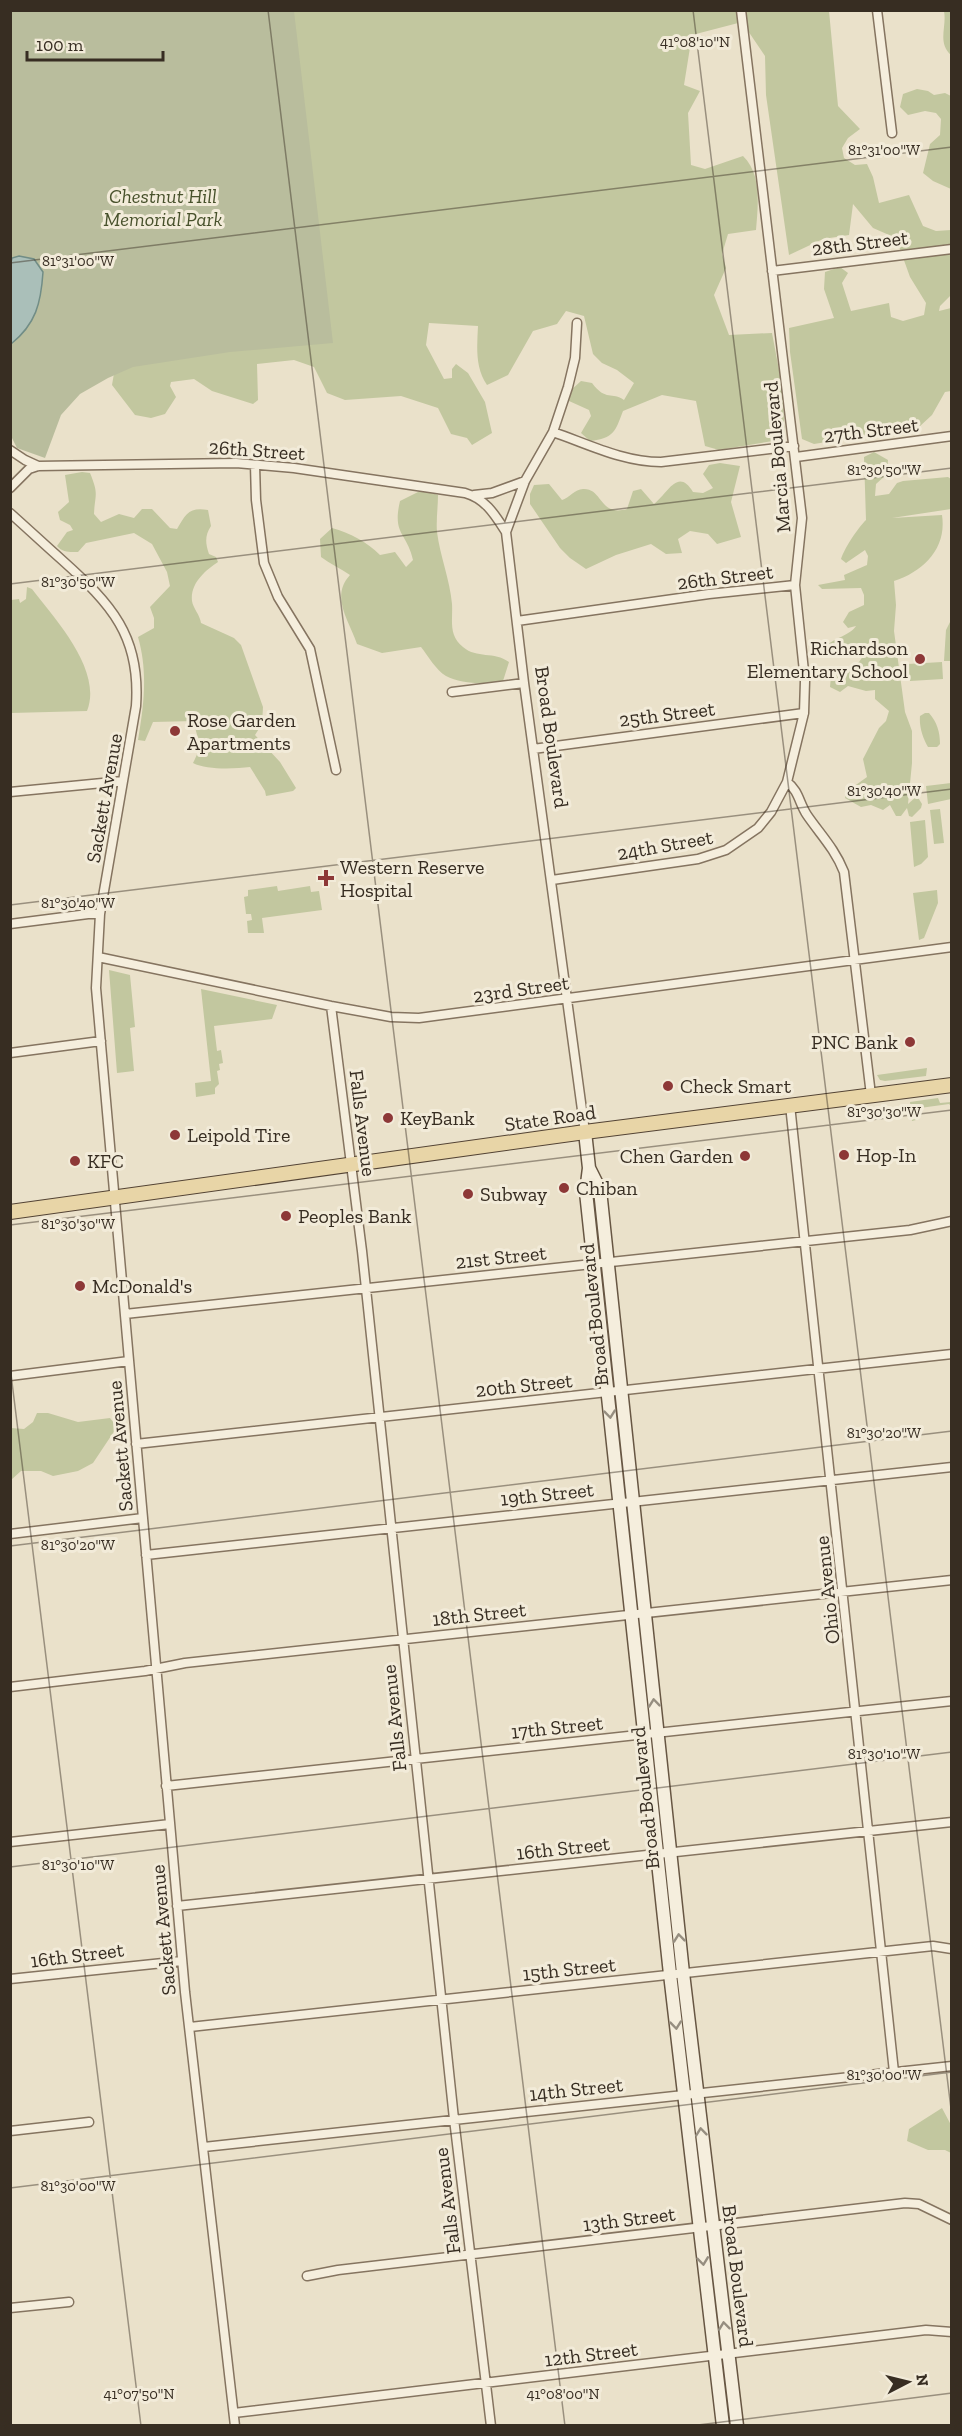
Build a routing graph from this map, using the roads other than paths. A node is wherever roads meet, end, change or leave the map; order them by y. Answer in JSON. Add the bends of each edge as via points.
{"nodes":[{"id":1,"x":741,"y":10,"type":"edge"},
{"id":2,"x":877,"y":10,"type":"edge"},
{"id":3,"x":892,"y":133,"type":"dead end"},
{"id":4,"x":951,"y":249,"type":"edge"},
{"id":5,"x":772,"y":272,"type":"junction"},
{"id":6,"x":577,"y":323,"type":"dead end"},
{"id":7,"x":553,"y":432,"type":"junction"},
{"id":8,"x":951,"y":436,"type":"edge"},
{"id":9,"x":794,"y":446,"type":"junction"},
{"id":10,"x":10,"y":450,"type":"edge"},
{"id":11,"x":796,"y":457,"type":"junction"},
{"id":12,"x":255,"y":465,"type":"junction"},
{"id":13,"x":38,"y":466,"type":"junction"},
{"id":14,"x":525,"y":481,"type":"junction"},
{"id":15,"x":10,"y":488,"type":"edge"},
{"id":16,"x":472,"y":495,"type":"junction"},
{"id":17,"x":10,"y":513,"type":"edge"},
{"id":18,"x":506,"y":532,"type":"junction"},
{"id":19,"x":795,"y":585,"type":"junction"},
{"id":20,"x":517,"y":621,"type":"junction"},
{"id":21,"x":524,"y":683,"type":"junction"},
{"id":22,"x":452,"y":692,"type":"dead end"},
{"id":23,"x":804,"y":713,"type":"junction"},
{"id":24,"x":533,"y":749,"type":"junction"},
{"id":25,"x":336,"y":770,"type":"dead end"},
{"id":26,"x":123,"y":780,"type":"junction"},
{"id":27,"x":787,"y":782,"type":"junction"},
{"id":28,"x":10,"y":792,"type":"edge"},
{"id":29,"x":552,"y":880,"type":"junction"},
{"id":30,"x":100,"y":914,"type":"junction"},
{"id":31,"x":10,"y":924,"type":"edge"},
{"id":32,"x":951,"y":947,"type":"edge"},
{"id":33,"x":98,"y":957,"type":"junction"},
{"id":34,"x":854,"y":960,"type":"junction"},
{"id":35,"x":568,"y":999,"type":"junction"},
{"id":36,"x":331,"y":1006,"type":"junction"},
{"id":37,"x":101,"y":1041,"type":"junction"},
{"id":38,"x":10,"y":1053,"type":"edge"},
{"id":39,"x":951,"y":1085,"type":"edge"},
{"id":40,"x":871,"y":1095,"type":"junction"},
{"id":41,"x":790,"y":1105,"type":"junction"},
{"id":42,"x":585,"y":1132,"type":"junction"},
{"id":43,"x":352,"y":1165,"type":"junction"},
{"id":44,"x":114,"y":1197,"type":"junction"},
{"id":45,"x":10,"y":1212,"type":"edge"},
{"id":46,"x":951,"y":1221,"type":"edge"},
{"id":47,"x":805,"y":1241,"type":"junction"},
{"id":48,"x":601,"y":1263,"type":"junction"},
{"id":49,"x":366,"y":1289,"type":"junction"},
{"id":50,"x":125,"y":1314,"type":"junction"},
{"id":51,"x":951,"y":1354,"type":"edge"},
{"id":52,"x":129,"y":1361,"type":"junction"},
{"id":53,"x":819,"y":1370,"type":"junction"},
{"id":54,"x":10,"y":1376,"type":"edge"},
{"id":55,"x":621,"y":1390,"type":"junction"},
{"id":56,"x":608,"y":1392,"type":"junction"},
{"id":57,"x":378,"y":1418,"type":"junction"},
{"id":58,"x":136,"y":1444,"type":"junction"},
{"id":59,"x":951,"y":1467,"type":"edge"},
{"id":60,"x":831,"y":1480,"type":"junction"},
{"id":61,"x":633,"y":1501,"type":"junction"},
{"id":62,"x":620,"y":1502,"type":"junction"},
{"id":63,"x":143,"y":1518,"type":"junction"},
{"id":64,"x":391,"y":1527,"type":"junction"},
{"id":65,"x":10,"y":1534,"type":"edge"},
{"id":66,"x":146,"y":1555,"type":"junction"},
{"id":67,"x":951,"y":1580,"type":"edge"},
{"id":68,"x":843,"y":1592,"type":"junction"},
{"id":69,"x":638,"y":1613,"type":"junction"},
{"id":70,"x":403,"y":1639,"type":"junction"},
{"id":71,"x":156,"y":1668,"type":"junction"},
{"id":72,"x":10,"y":1687,"type":"edge"},
{"id":73,"x":951,"y":1701,"type":"edge"},
{"id":74,"x":855,"y":1712,"type":"junction"},
{"id":75,"x":658,"y":1733,"type":"junction"},
{"id":76,"x":644,"y":1734,"type":"junction"},
{"id":77,"x":415,"y":1759,"type":"junction"},
{"id":78,"x":166,"y":1786,"type":"junction"},
{"id":79,"x":951,"y":1822,"type":"edge"},
{"id":80,"x":170,"y":1824,"type":"junction"},
{"id":81,"x":869,"y":1831,"type":"junction"},
{"id":82,"x":10,"y":1842,"type":"edge"},
{"id":83,"x":670,"y":1853,"type":"junction"},
{"id":84,"x":657,"y":1854,"type":"junction"},
{"id":85,"x":428,"y":1878,"type":"junction"},
{"id":86,"x":177,"y":1906,"type":"junction"},
{"id":87,"x":951,"y":1949,"type":"edge"},
{"id":88,"x":882,"y":1952,"type":"junction"},
{"id":89,"x":182,"y":1960,"type":"junction"},
{"id":90,"x":683,"y":1973,"type":"junction"},
{"id":91,"x":670,"y":1974,"type":"junction"},
{"id":92,"x":10,"y":1979,"type":"edge"},
{"id":93,"x":442,"y":1999,"type":"junction"},
{"id":94,"x":189,"y":2027,"type":"junction"},
{"id":95,"x":951,"y":2066,"type":"edge"},
{"id":96,"x":894,"y":2072,"type":"junction"},
{"id":97,"x":697,"y":2093,"type":"junction"},
{"id":98,"x":684,"y":2095,"type":"junction"},
{"id":99,"x":454,"y":2119,"type":"junction"},
{"id":100,"x":89,"y":2122,"type":"dead end"},
{"id":101,"x":10,"y":2131,"type":"edge"},
{"id":102,"x":204,"y":2147,"type":"junction"},
{"id":103,"x":951,"y":2220,"type":"edge"},
{"id":104,"x":712,"y":2226,"type":"junction"},
{"id":105,"x":699,"y":2228,"type":"junction"},
{"id":106,"x":470,"y":2255,"type":"junction"},
{"id":107,"x":307,"y":2276,"type":"dead end"},
{"id":108,"x":69,"y":2302,"type":"dead end"},
{"id":109,"x":10,"y":2308,"type":"edge"},
{"id":110,"x":951,"y":2332,"type":"edge"},
{"id":111,"x":728,"y":2354,"type":"junction"},
{"id":112,"x":714,"y":2356,"type":"junction"},
{"id":113,"x":485,"y":2383,"type":"junction"},
{"id":114,"x":234,"y":2413,"type":"junction"},
{"id":115,"x":235,"y":2426,"type":"edge"},
{"id":116,"x":491,"y":2426,"type":"edge"},
{"id":117,"x":723,"y":2426,"type":"edge"},
{"id":118,"x":737,"y":2426,"type":"edge"}],
"edges":[{"from":1,"to":5,"type":"street","name":"Marcia Boulevard"},
{"from":2,"to":3,"type":"street"},
{"from":4,"to":5,"type":"street","name":"28th Street"},
{"from":5,"to":9,"type":"street","name":"Marcia Boulevard"},
{"from":6,"to":7,"type":"street","name":"Broad Boulevard","via":[[572,372]]},
{"from":7,"to":9,"type":"street","via":[[618,456],[647,462]]},
{"from":7,"to":14,"type":"street","name":"Broad Boulevard"},
{"from":8,"to":11,"type":"street","name":"27th Street"},
{"from":9,"to":11,"type":"street","name":"Marcia Boulevard"},
{"from":10,"to":13,"type":"street"},
{"from":11,"to":19,"type":"street","name":"Marcia Boulevard","via":[[802,518]]},
{"from":12,"to":13,"type":"street","name":"26th Street"},
{"from":12,"to":16,"type":"street","name":"26th Street"},
{"from":12,"to":25,"type":"street","via":[[264,563],[278,597],[310,650]]},
{"from":13,"to":15,"type":"street","via":[[29,469]]},
{"from":14,"to":16,"type":"street","name":"26th Street","via":[[492,493]]},
{"from":14,"to":18,"type":"street","name":"Broad Boulevard"},
{"from":16,"to":18,"type":"street","via":[[490,507]]},
{"from":17,"to":26,"type":"street","name":"Sackett Avenue","via":[[106,602],[127,636],[138,684]]},
{"from":18,"to":20,"type":"street","name":"Broad Boulevard"},
{"from":19,"to":20,"type":"street","name":"26th Street"},
{"from":19,"to":23,"type":"street","name":"Marcia Boulevard","via":[[805,681]]},
{"from":20,"to":21,"type":"street","name":"Broad Boulevard"},
{"from":21,"to":22,"type":"street"},
{"from":21,"to":24,"type":"street","name":"Broad Boulevard"},
{"from":23,"to":24,"type":"street","name":"25th Street"},
{"from":23,"to":27,"type":"street","name":"Marcia Boulevard"},
{"from":24,"to":29,"type":"street","name":"Broad Boulevard"},
{"from":26,"to":28,"type":"street"},
{"from":26,"to":30,"type":"street","name":"Sackett Avenue"},
{"from":27,"to":29,"type":"street","name":"24th Street","via":[[758,828],[726,850],[698,859]]},
{"from":27,"to":34,"type":"street","via":[[796,788],[803,809],[826,837],[842,866]]},
{"from":29,"to":35,"type":"street","name":"Broad Boulevard"},
{"from":30,"to":31,"type":"street"},
{"from":30,"to":33,"type":"street","name":"Sackett Avenue"},
{"from":32,"to":34,"type":"street","name":"23rd Street"},
{"from":33,"to":36,"type":"street","name":"23rd Street"},
{"from":33,"to":37,"type":"street","name":"Sackett Avenue","via":[[96,988]]},
{"from":34,"to":35,"type":"street","name":"23rd Street"},
{"from":34,"to":40,"type":"street"},
{"from":35,"to":36,"type":"street","name":"23rd Street","via":[[419,1018]]},
{"from":35,"to":42,"type":"street","name":"Broad Boulevard"},
{"from":36,"to":43,"type":"street","name":"Falls Avenue"},
{"from":37,"to":38,"type":"street"},
{"from":37,"to":44,"type":"street","name":"Sackett Avenue"},
{"from":39,"to":40,"type":"main road","name":"State Road"},
{"from":40,"to":41,"type":"main road","name":"State Road"},
{"from":41,"to":42,"type":"main road","name":"State Road"},
{"from":41,"to":47,"type":"street","name":"Ohio Avenue"},
{"from":42,"to":43,"type":"main road","name":"State Road"},
{"from":42,"to":48,"type":"main road","name":"Broad Boulevard","via":[[589,1168],[600,1190]]},
{"from":43,"to":44,"type":"main road","name":"State Road"},
{"from":43,"to":49,"type":"street","name":"Falls Avenue"},
{"from":44,"to":45,"type":"main road","name":"State Road"},
{"from":44,"to":50,"type":"street","name":"Sackett Avenue"},
{"from":46,"to":47,"type":"street","name":"21st Street","via":[[910,1230]]},
{"from":47,"to":48,"type":"street","name":"21st Street"},
{"from":47,"to":53,"type":"street","name":"Ohio Avenue"},
{"from":48,"to":49,"type":"street","name":"21st Street"},
{"from":48,"to":55,"type":"main road","name":"Broad Boulevard"},
{"from":48,"to":56,"type":"main road","name":"Broad Boulevard"},
{"from":49,"to":50,"type":"street","name":"21st Street"},
{"from":49,"to":57,"type":"street","name":"Falls Avenue"},
{"from":50,"to":52,"type":"street","name":"Sackett Avenue"},
{"from":51,"to":53,"type":"street","name":"20th Street"},
{"from":52,"to":54,"type":"street"},
{"from":52,"to":58,"type":"street","name":"Sackett Avenue"},
{"from":53,"to":55,"type":"street","name":"20th Street"},
{"from":53,"to":60,"type":"street","name":"Ohio Avenue"},
{"from":55,"to":56,"type":"street","name":"20th Street"},
{"from":55,"to":61,"type":"main road","name":"Broad Boulevard"},
{"from":56,"to":57,"type":"street","name":"20th Street"},
{"from":56,"to":62,"type":"main road","name":"Broad Boulevard","one_way":true},
{"from":57,"to":58,"type":"street","name":"20th Street"},
{"from":57,"to":64,"type":"street","name":"Falls Avenue"},
{"from":58,"to":63,"type":"street","name":"Sackett Avenue"},
{"from":59,"to":60,"type":"street","name":"19th Street"},
{"from":60,"to":61,"type":"street","name":"19th Street"},
{"from":60,"to":68,"type":"street","name":"Ohio Avenue"},
{"from":61,"to":62,"type":"street","name":"19th Street"},
{"from":61,"to":69,"type":"main road","name":"Broad Boulevard"},
{"from":62,"to":64,"type":"street","name":"19th Street"},
{"from":62,"to":69,"type":"main road","name":"Broad Boulevard"},
{"from":63,"to":65,"type":"street"},
{"from":63,"to":66,"type":"street","name":"Sackett Avenue"},
{"from":64,"to":66,"type":"street","name":"19th Street"},
{"from":64,"to":70,"type":"street","name":"Falls Avenue"},
{"from":66,"to":71,"type":"street","name":"Sackett Avenue"},
{"from":67,"to":68,"type":"street","name":"18th Street"},
{"from":68,"to":69,"type":"street","name":"18th Street"},
{"from":68,"to":74,"type":"street","name":"Ohio Avenue"},
{"from":69,"to":70,"type":"street","name":"18th Street"},
{"from":75,"to":69,"type":"main road","name":"Broad Boulevard","one_way":true},
{"from":69,"to":76,"type":"main road","name":"Broad Boulevard"},
{"from":70,"to":71,"type":"street","name":"18th Street"},
{"from":70,"to":77,"type":"street","name":"Falls Avenue"},
{"from":71,"to":72,"type":"street","name":"18th Street"},
{"from":71,"to":78,"type":"street","name":"Sackett Avenue"},
{"from":73,"to":74,"type":"street","name":"17th Street"},
{"from":74,"to":75,"type":"street","name":"17th Street"},
{"from":74,"to":81,"type":"street","name":"Ohio Avenue"},
{"from":75,"to":76,"type":"street","name":"17th Street"},
{"from":75,"to":83,"type":"main road","name":"Broad Boulevard"},
{"from":76,"to":77,"type":"street","name":"17th Street"},
{"from":76,"to":84,"type":"main road","name":"Broad Boulevard"},
{"from":77,"to":78,"type":"street","name":"17th Street"},
{"from":77,"to":85,"type":"street","name":"Falls Avenue"},
{"from":78,"to":80,"type":"street","name":"Sackett Avenue"},
{"from":79,"to":81,"type":"street","name":"16th Street"},
{"from":80,"to":82,"type":"street"},
{"from":80,"to":86,"type":"street","name":"Sackett Avenue"},
{"from":81,"to":83,"type":"street","name":"16th Street"},
{"from":81,"to":88,"type":"street","name":"Ohio Avenue"},
{"from":83,"to":84,"type":"street","name":"16th Street"},
{"from":90,"to":83,"type":"main road","name":"Broad Boulevard","one_way":true},
{"from":84,"to":85,"type":"street","name":"16th Street"},
{"from":84,"to":91,"type":"main road","name":"Broad Boulevard"},
{"from":85,"to":86,"type":"street","name":"16th Street"},
{"from":85,"to":93,"type":"street","name":"Falls Avenue"},
{"from":86,"to":89,"type":"street","name":"Sackett Avenue"},
{"from":87,"to":88,"type":"street","name":"15th Street","via":[[933,1946]]},
{"from":88,"to":90,"type":"street","name":"15th Street"},
{"from":88,"to":96,"type":"street","name":"Ohio Avenue"},
{"from":89,"to":92,"type":"street","name":"16th Street"},
{"from":89,"to":94,"type":"street","name":"Sackett Avenue"},
{"from":90,"to":91,"type":"street","name":"15th Street"},
{"from":90,"to":97,"type":"main road","name":"Broad Boulevard"},
{"from":91,"to":93,"type":"street","name":"15th Street"},
{"from":91,"to":98,"type":"main road","name":"Broad Boulevard","one_way":true},
{"from":93,"to":94,"type":"street","name":"15th Street"},
{"from":93,"to":99,"type":"street","name":"Falls Avenue"},
{"from":94,"to":102,"type":"street","name":"Sackett Avenue"},
{"from":95,"to":96,"type":"street","name":"14th Street"},
{"from":96,"to":97,"type":"street","name":"14th Street"},
{"from":97,"to":98,"type":"street","name":"14th Street"},
{"from":104,"to":97,"type":"main road","name":"Broad Boulevard","one_way":true},
{"from":98,"to":99,"type":"street","name":"14th Street"},
{"from":98,"to":105,"type":"main road","name":"Broad Boulevard"},
{"from":99,"to":102,"type":"street","name":"14th Street"},
{"from":99,"to":106,"type":"street","name":"Falls Avenue"},
{"from":100,"to":101,"type":"street"},
{"from":102,"to":114,"type":"street","name":"Sackett Avenue"},
{"from":103,"to":104,"type":"street","name":"13th Street","via":[[912,2203]]},
{"from":104,"to":105,"type":"street","name":"13th Street"},
{"from":111,"to":104,"type":"main road","name":"Broad Boulevard","one_way":true},
{"from":105,"to":106,"type":"street","name":"13th Street"},
{"from":105,"to":112,"type":"main road","name":"Broad Boulevard","one_way":true},
{"from":106,"to":107,"type":"street","name":"13th Street"},
{"from":106,"to":113,"type":"street","name":"Falls Avenue"},
{"from":108,"to":109,"type":"street"},
{"from":110,"to":111,"type":"street","name":"12th Street","via":[[926,2330]]},
{"from":111,"to":112,"type":"street","name":"12th Street"},
{"from":111,"to":118,"type":"main road","name":"Broad Boulevard"},
{"from":112,"to":113,"type":"street","name":"12th Street"},
{"from":112,"to":117,"type":"main road","name":"Broad Boulevard"},
{"from":113,"to":114,"type":"street","name":"12th Street"},
{"from":113,"to":116,"type":"street","name":"Falls Avenue"},
{"from":114,"to":115,"type":"street","name":"Sackett Avenue"}]}
